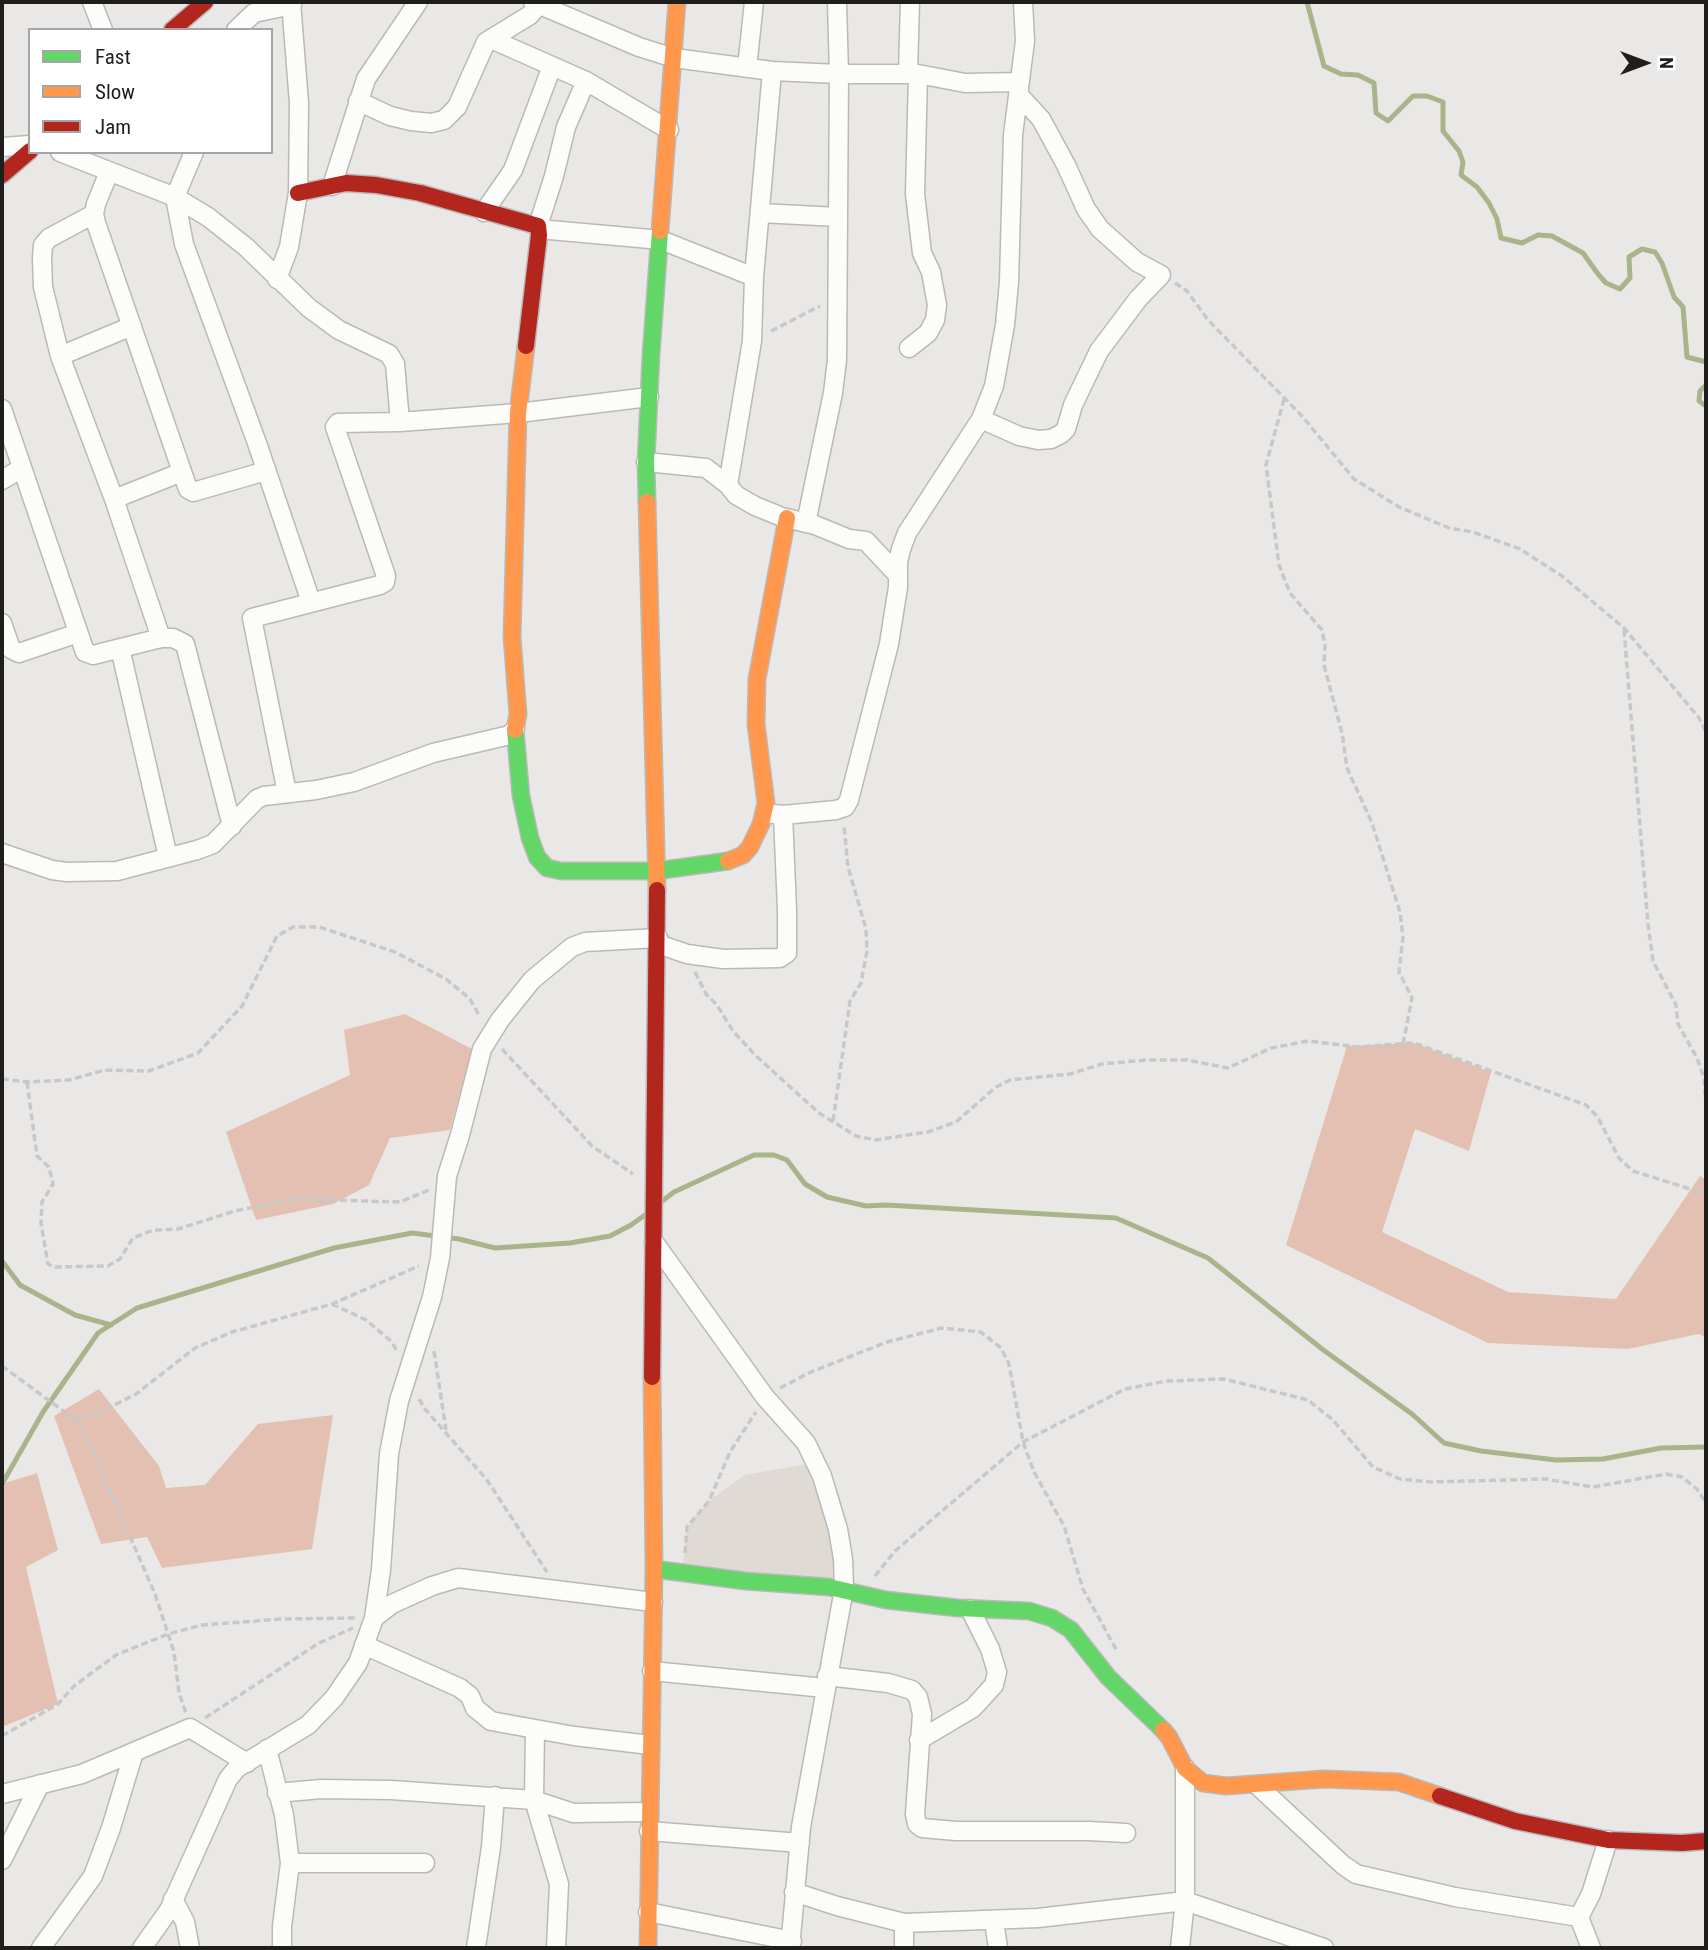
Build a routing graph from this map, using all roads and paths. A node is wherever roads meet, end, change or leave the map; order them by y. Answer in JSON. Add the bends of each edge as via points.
{"nodes":[{"id":1,"x":92,"y":2,"type":"edge"},
{"id":2,"x":205,"y":2,"type":"edge"},
{"id":3,"x":418,"y":2,"type":"edge"},
{"id":4,"x":677,"y":2,"type":"edge"},
{"id":5,"x":754,"y":2,"type":"edge"},
{"id":6,"x":837,"y":2,"type":"edge"},
{"id":7,"x":910,"y":2,"type":"edge"},
{"id":8,"x":1023,"y":2,"type":"edge"},
{"id":9,"x":291,"y":3,"type":"edge"},
{"id":10,"x":537,"y":3,"type":"edge"},
{"id":11,"x":102,"y":28,"type":"edge"},
{"id":12,"x":174,"y":28,"type":"edge"},
{"id":13,"x":238,"y":28,"type":"edge"},
{"id":14,"x":491,"y":39,"type":"junction"},
{"id":15,"x":674,"y":58,"type":"junction"},
{"id":16,"x":552,"y":66,"type":"junction"},
{"id":17,"x":747,"y":68,"type":"junction"},
{"id":18,"x":772,"y":71,"type":"junction"},
{"id":19,"x":839,"y":74,"type":"junction"},
{"id":20,"x":913,"y":74,"type":"junction"},
{"id":21,"x":586,"y":81,"type":"junction"},
{"id":22,"x":1019,"y":88,"type":"junction"},
{"id":23,"x":358,"y":101,"type":"junction"},
{"id":24,"x":669,"y":130,"type":"junction"},
{"id":25,"x":28,"y":145,"type":"edge"},
{"id":26,"x":2,"y":147,"type":"edge"},
{"id":27,"x":28,"y":153,"type":"edge"},
{"id":28,"x":65,"y":154,"type":"edge"},
{"id":29,"x":193,"y":154,"type":"edge"},
{"id":30,"x":109,"y":172,"type":"junction"},
{"id":31,"x":2,"y":175,"type":"edge"},
{"id":32,"x":332,"y":186,"type":"junction"},
{"id":33,"x":298,"y":193,"type":"junction"},
{"id":34,"x":175,"y":197,"type":"junction"},
{"id":35,"x":484,"y":212,"type":"junction"},
{"id":36,"x":760,"y":213,"type":"junction"},
{"id":37,"x":94,"y":214,"type":"junction"},
{"id":38,"x":838,"y":217,"type":"junction"},
{"id":39,"x":538,"y":227,"type":"junction"},
{"id":40,"x":661,"y":240,"type":"junction"},
{"id":41,"x":1161,"y":275,"type":"junction"},
{"id":42,"x":754,"y":277,"type":"junction"},
{"id":43,"x":277,"y":279,"type":"junction"},
{"id":44,"x":837,"y":296,"type":"junction"},
{"id":45,"x":132,"y":326,"type":"junction"},
{"id":46,"x":751,"y":341,"type":"junction"},
{"id":47,"x":909,"y":348,"type":"dead end"},
{"id":48,"x":60,"y":356,"type":"junction"},
{"id":49,"x":649,"y":397,"type":"junction"},
{"id":50,"x":1284,"y":398,"type":"junction"},
{"id":51,"x":2,"y":409,"type":"edge"},
{"id":52,"x":518,"y":413,"type":"junction"},
{"id":53,"x":981,"y":419,"type":"junction"},
{"id":54,"x":400,"y":422,"type":"junction"},
{"id":55,"x":646,"y":462,"type":"junction"},
{"id":56,"x":22,"y":468,"type":"junction"},
{"id":57,"x":266,"y":471,"type":"junction"},
{"id":58,"x":182,"y":472,"type":"junction"},
{"id":59,"x":2,"y":480,"type":"edge"},
{"id":60,"x":728,"y":485,"type":"junction"},
{"id":61,"x":114,"y":499,"type":"junction"},
{"id":62,"x":787,"y":518,"type":"junction"},
{"id":63,"x":806,"y":523,"type":"junction"},
{"id":64,"x":897,"y":574,"type":"junction"},
{"id":65,"x":311,"y":602,"type":"junction"},
{"id":66,"x":2,"y":623,"type":"edge"},
{"id":67,"x":1624,"y":628,"type":"junction"},
{"id":68,"x":78,"y":633,"type":"junction"},
{"id":69,"x":161,"y":638,"type":"junction"},
{"id":70,"x":120,"y":648,"type":"junction"},
{"id":71,"x":516,"y":729,"type":"junction"},
{"id":72,"x":1706,"y":732,"type":"edge"},
{"id":73,"x":287,"y":793,"type":"junction"},
{"id":74,"x":845,"y":807,"type":"junction"},
{"id":75,"x":774,"y":814,"type":"junction"},
{"id":76,"x":232,"y":826,"type":"junction"},
{"id":77,"x":2,"y":853,"type":"edge"},
{"id":78,"x":168,"y":857,"type":"junction"},
{"id":79,"x":656,"y":871,"type":"junction"},
{"id":80,"x":318,"y":927,"type":"dead end"},
{"id":81,"x":658,"y":941,"type":"junction"},
{"id":82,"x":687,"y":954,"type":"junction"},
{"id":83,"x":1403,"y":1044,"type":"junction"},
{"id":84,"x":2,"y":1079,"type":"edge"},
{"id":85,"x":26,"y":1082,"type":"junction"},
{"id":86,"x":1706,"y":1105,"type":"edge"},
{"id":87,"x":833,"y":1121,"type":"junction"},
{"id":88,"x":447,"y":1176,"type":"junction"},
{"id":89,"x":1706,"y":1194,"type":"edge"},
{"id":90,"x":654,"y":1242,"type":"junction"},
{"id":91,"x":440,"y":1258,"type":"junction"},
{"id":92,"x":332,"y":1304,"type":"junction"},
{"id":93,"x":434,"y":1348,"type":"dead end"},
{"id":94,"x":2,"y":1366,"type":"edge"},
{"id":95,"x":406,"y":1378,"type":"junction"},
{"id":96,"x":765,"y":1397,"type":"junction"},
{"id":97,"x":76,"y":1419,"type":"junction"},
{"id":98,"x":446,"y":1432,"type":"junction"},
{"id":99,"x":1023,"y":1442,"type":"junction"},
{"id":100,"x":1706,"y":1503,"type":"edge"},
{"id":101,"x":654,"y":1569,"type":"junction"},
{"id":102,"x":682,"y":1572,"type":"junction"},
{"id":103,"x":558,"y":1590,"type":"junction"},
{"id":104,"x":852,"y":1591,"type":"junction"},
{"id":105,"x":653,"y":1602,"type":"junction"},
{"id":106,"x":970,"y":1609,"type":"junction"},
{"id":107,"x":374,"y":1618,"type":"junction"},
{"id":108,"x":168,"y":1634,"type":"junction"},
{"id":109,"x":364,"y":1645,"type":"junction"},
{"id":110,"x":1121,"y":1658,"type":"dead end"},
{"id":111,"x":652,"y":1671,"type":"junction"},
{"id":112,"x":826,"y":1682,"type":"junction"},
{"id":113,"x":190,"y":1728,"type":"junction"},
{"id":114,"x":535,"y":1730,"type":"junction"},
{"id":115,"x":2,"y":1736,"type":"edge"},
{"id":116,"x":919,"y":1741,"type":"junction"},
{"id":117,"x":650,"y":1745,"type":"junction"},
{"id":118,"x":267,"y":1749,"type":"junction"},
{"id":119,"x":134,"y":1752,"type":"junction"},
{"id":120,"x":247,"y":1763,"type":"junction"},
{"id":121,"x":1185,"y":1768,"type":"junction"},
{"id":122,"x":40,"y":1784,"type":"junction"},
{"id":123,"x":1257,"y":1785,"type":"junction"},
{"id":124,"x":277,"y":1793,"type":"junction"},
{"id":125,"x":2,"y":1794,"type":"edge"},
{"id":126,"x":495,"y":1796,"type":"junction"},
{"id":127,"x":534,"y":1800,"type":"junction"},
{"id":128,"x":649,"y":1812,"type":"junction"},
{"id":129,"x":649,"y":1831,"type":"junction"},
{"id":130,"x":1126,"y":1833,"type":"dead end"},
{"id":131,"x":1608,"y":1840,"type":"junction"},
{"id":132,"x":1706,"y":1841,"type":"edge"},
{"id":133,"x":800,"y":1843,"type":"junction"},
{"id":134,"x":2,"y":1860,"type":"edge"},
{"id":135,"x":290,"y":1863,"type":"junction"},
{"id":136,"x":425,"y":1863,"type":"dead end"},
{"id":137,"x":794,"y":1892,"type":"junction"},
{"id":138,"x":173,"y":1899,"type":"junction"},
{"id":139,"x":1185,"y":1901,"type":"junction"},
{"id":140,"x":648,"y":1912,"type":"junction"},
{"id":141,"x":1579,"y":1917,"type":"junction"},
{"id":142,"x":994,"y":1921,"type":"junction"},
{"id":143,"x":904,"y":1923,"type":"junction"},
{"id":144,"x":791,"y":1944,"type":"edge"},
{"id":145,"x":1585,"y":1944,"type":"edge"},
{"id":146,"x":41,"y":1948,"type":"edge"},
{"id":147,"x":142,"y":1948,"type":"edge"},
{"id":148,"x":190,"y":1948,"type":"edge"},
{"id":149,"x":282,"y":1948,"type":"edge"},
{"id":150,"x":476,"y":1948,"type":"edge"},
{"id":151,"x":556,"y":1948,"type":"edge"},
{"id":152,"x":648,"y":1948,"type":"edge"},
{"id":153,"x":904,"y":1948,"type":"edge"},
{"id":154,"x":998,"y":1948,"type":"edge"},
{"id":155,"x":1180,"y":1948,"type":"edge"},
{"id":156,"x":1324,"y":1948,"type":"edge"}],
"edges":[{"from":1,"to":11,"type":"street"},
{"from":2,"to":12,"type":"street"},
{"from":3,"to":23,"type":"street","via":[[377,60]]},
{"from":4,"to":15,"type":"street"},
{"from":5,"to":17,"type":"street"},
{"from":6,"to":19,"type":"street"},
{"from":7,"to":20,"type":"street"},
{"from":8,"to":22,"type":"street","via":[[1025,41]]},
{"from":9,"to":13,"type":"street","via":[[254,13]]},
{"from":9,"to":33,"type":"street","via":[[299,103]]},
{"from":10,"to":14,"type":"street","via":[[530,15]]},
{"from":10,"to":15,"type":"street"},
{"from":14,"to":16,"type":"street"},
{"from":14,"to":23,"type":"street","via":[[483,47],[457,107],[444,120],[411,121]]},
{"from":15,"to":17,"type":"street"},
{"from":15,"to":24,"type":"street"},
{"from":16,"to":21,"type":"street"},
{"from":16,"to":35,"type":"street","via":[[513,170]]},
{"from":17,"to":18,"type":"street"},
{"from":18,"to":19,"type":"street"},
{"from":18,"to":36,"type":"street"},
{"from":19,"to":20,"type":"street"},
{"from":19,"to":38,"type":"street"},
{"from":20,"to":22,"type":"street"},
{"from":20,"to":47,"type":"street","via":[[915,194],[922,254],[931,272],[937,305],[928,333]]},
{"from":21,"to":24,"type":"street"},
{"from":21,"to":39,"type":"street","via":[[566,127]]},
{"from":22,"to":41,"type":"street","via":[[1041,119],[1100,229],[1137,262]]},
{"from":22,"to":53,"type":"street","via":[[1005,326],[994,386]]},
{"from":23,"to":32,"type":"street"},
{"from":24,"to":40,"type":"street"},
{"from":25,"to":26,"type":"street"},
{"from":27,"to":31,"type":"street"},
{"from":28,"to":30,"type":"street"},
{"from":29,"to":34,"type":"street"},
{"from":30,"to":34,"type":"street"},
{"from":30,"to":37,"type":"street"},
{"from":32,"to":33,"type":"street"},
{"from":32,"to":35,"type":"street","via":[[376,185]]},
{"from":33,"to":43,"type":"street","via":[[289,247]]},
{"from":34,"to":43,"type":"street","via":[[246,247]]},
{"from":34,"to":57,"type":"street","via":[[184,244]]},
{"from":35,"to":39,"type":"street"},
{"from":36,"to":38,"type":"street"},
{"from":36,"to":42,"type":"street"},
{"from":37,"to":45,"type":"street"},
{"from":37,"to":48,"type":"street","via":[[49,238],[43,246],[43,287]]},
{"from":38,"to":44,"type":"street"},
{"from":39,"to":40,"type":"street"},
{"from":39,"to":52,"type":"street"},
{"from":40,"to":42,"type":"street"},
{"from":40,"to":49,"type":"street"},
{"from":41,"to":50,"type":"path","via":[[1187,291],[1208,320]]},
{"from":41,"to":53,"type":"street","via":[[1100,351],[1061,434],[1038,440]]},
{"from":42,"to":46,"type":"street"},
{"from":43,"to":54,"type":"street","via":[[338,330],[392,357]]},
{"from":44,"to":46,"type":"path"},
{"from":44,"to":63,"type":"street","via":[[833,393]]},
{"from":45,"to":48,"type":"street"},
{"from":45,"to":58,"type":"street"},
{"from":46,"to":60,"type":"street"},
{"from":48,"to":61,"type":"street"},
{"from":49,"to":52,"type":"street"},
{"from":49,"to":55,"type":"street"},
{"from":50,"to":67,"type":"path","via":[[1354,479],[1399,507],[1520,549],[1562,576]]},
{"from":50,"to":83,"type":"path","via":[[1266,465],[1279,565],[1290,593],[1322,630],[1324,665],[1347,768],[1372,823],[1400,912],[1399,972],[1412,998]]},
{"from":51,"to":56,"type":"street"},
{"from":52,"to":54,"type":"street"},
{"from":52,"to":71,"type":"street","via":[[512,587]]},
{"from":53,"to":64,"type":"street","via":[[907,533]]},
{"from":54,"to":65,"type":"street","via":[[342,423],[335,428],[385,582]]},
{"from":55,"to":60,"type":"street","via":[[706,468]]},
{"from":55,"to":79,"type":"street"},
{"from":56,"to":59,"type":"street"},
{"from":56,"to":68,"type":"street"},
{"from":57,"to":58,"type":"street","via":[[193,492]]},
{"from":57,"to":65,"type":"street"},
{"from":58,"to":61,"type":"street"},
{"from":60,"to":62,"type":"street","via":[[755,506]]},
{"from":61,"to":69,"type":"street"},
{"from":62,"to":63,"type":"street"},
{"from":62,"to":75,"type":"street","via":[[756,687],[765,791]]},
{"from":63,"to":64,"type":"street","via":[[866,541]]},
{"from":64,"to":74,"type":"street","via":[[889,644]]},
{"from":65,"to":73,"type":"street","via":[[252,618]]},
{"from":66,"to":68,"type":"street","via":[[11,649],[19,653]]},
{"from":67,"to":72,"type":"path"},
{"from":67,"to":86,"type":"path","via":[[1653,961],[1697,1058]]},
{"from":68,"to":70,"type":"street","via":[[89,654]]},
{"from":69,"to":70,"type":"street"},
{"from":69,"to":76,"type":"street","via":[[182,640],[188,649]]},
{"from":70,"to":78,"type":"street"},
{"from":71,"to":73,"type":"street","via":[[510,735],[433,753],[354,782]]},
{"from":71,"to":79,"type":"street","via":[[521,796],[530,838],[542,863],[561,871]]},
{"from":73,"to":76,"type":"street","via":[[257,799]]},
{"from":74,"to":75,"type":"street"},
{"from":74,"to":87,"type":"path","via":[[848,867],[866,929],[867,951],[861,983],[850,1001]]},
{"from":75,"to":79,"type":"street","via":[[743,855]]},
{"from":75,"to":82,"type":"street","via":[[788,922],[787,953],[780,958],[735,959]]},
{"from":76,"to":78,"type":"street","via":[[213,844]]},
{"from":77,"to":78,"type":"street","via":[[67,872],[117,871]]},
{"from":79,"to":81,"type":"street"},
{"from":80,"to":85,"type":"path","via":[[293,927],[277,936],[242,1006],[198,1053],[149,1071],[105,1070],[69,1080]]},
{"from":81,"to":82,"type":"street"},
{"from":81,"to":88,"type":"street","via":[[585,942],[572,947],[532,980],[482,1049]]},
{"from":81,"to":90,"type":"street"},
{"from":82,"to":87,"type":"path","via":[[706,994],[733,1031]]},
{"from":83,"to":87,"type":"path","via":[[1357,1047],[1308,1041],[1270,1048],[1228,1068],[1187,1060],[1102,1063],[1070,1074],[1010,1080],[956,1122],[928,1132],[875,1140],[856,1136]]},
{"from":83,"to":89,"type":"path","via":[[1414,1043],[1586,1105],[1597,1116],[1619,1158],[1633,1171]]},
{"from":84,"to":85,"type":"path"},
{"from":85,"to":88,"type":"path","via":[[37,1156],[49,1167],[53,1184],[43,1202],[41,1223],[48,1264],[55,1267],[108,1266],[120,1259],[133,1238],[153,1230],[178,1229],[293,1199],[400,1202],[434,1188]]},
{"from":88,"to":91,"type":"street"},
{"from":90,"to":96,"type":"street"},
{"from":90,"to":101,"type":"street","via":[[650,1446]]},
{"from":91,"to":92,"type":"path"},
{"from":91,"to":95,"type":"street"},
{"from":92,"to":95,"type":"path","via":[[366,1320],[391,1341]]},
{"from":92,"to":97,"type":"path","via":[[232,1332],[195,1348],[136,1394]]},
{"from":93,"to":98,"type":"path"},
{"from":94,"to":97,"type":"path"},
{"from":95,"to":98,"type":"path"},
{"from":95,"to":107,"type":"street","via":[[388,1454]]},
{"from":96,"to":99,"type":"path","via":[[811,1372],[887,1342],[942,1328],[981,1332],[1001,1348],[1009,1364]]},
{"from":96,"to":102,"type":"path","via":[[730,1452],[709,1501],[687,1527]]},
{"from":96,"to":104,"type":"street","via":[[806,1444],[822,1476]]},
{"from":97,"to":108,"type":"path","via":[[112,1492]]},
{"from":98,"to":103,"type":"path","via":[[487,1480]]},
{"from":99,"to":100,"type":"path","via":[[1125,1389],[1167,1381],[1224,1379],[1308,1401],[1333,1420],[1373,1468],[1400,1479],[1545,1479],[1592,1487],[1666,1474],[1682,1477]]},
{"from":99,"to":104,"type":"path"},
{"from":99,"to":110,"type":"path","via":[[1064,1526],[1083,1589]]},
{"from":101,"to":102,"type":"street"},
{"from":101,"to":105,"type":"street"},
{"from":102,"to":104,"type":"street"},
{"from":103,"to":105,"type":"street"},
{"from":103,"to":107,"type":"street","via":[[458,1578],[392,1604]]},
{"from":104,"to":106,"type":"street","via":[[886,1600]]},
{"from":104,"to":112,"type":"street"},
{"from":105,"to":111,"type":"street"},
{"from":106,"to":116,"type":"street","via":[[997,1672],[993,1685],[972,1708]]},
{"from":106,"to":121,"type":"street","via":[[1030,1611],[1071,1630],[1108,1677],[1169,1737]]},
{"from":107,"to":108,"type":"path","via":[[255,1621]]},
{"from":107,"to":109,"type":"street"},
{"from":107,"to":113,"type":"path","via":[[319,1643]]},
{"from":108,"to":113,"type":"path"},
{"from":108,"to":115,"type":"path","via":[[116,1655],[58,1704]]},
{"from":109,"to":114,"type":"street","via":[[460,1688],[491,1721]]},
{"from":109,"to":118,"type":"street","via":[[358,1663],[334,1698],[308,1725]]},
{"from":111,"to":112,"type":"street"},
{"from":111,"to":117,"type":"street"},
{"from":112,"to":116,"type":"street","via":[[888,1683],[912,1690],[922,1714]]},
{"from":112,"to":133,"type":"street"},
{"from":113,"to":119,"type":"street"},
{"from":113,"to":120,"type":"street"},
{"from":114,"to":117,"type":"street"},
{"from":114,"to":127,"type":"street"},
{"from":116,"to":130,"type":"street","via":[[915,1814],[922,1828]]},
{"from":117,"to":128,"type":"street"},
{"from":118,"to":120,"type":"street"},
{"from":118,"to":124,"type":"street"},
{"from":119,"to":122,"type":"street","via":[[82,1774]]},
{"from":119,"to":146,"type":"street","via":[[93,1876]]},
{"from":120,"to":138,"type":"street","via":[[228,1779]]},
{"from":121,"to":123,"type":"street","via":[[1203,1783]]},
{"from":121,"to":139,"type":"street"},
{"from":122,"to":125,"type":"street"},
{"from":122,"to":134,"type":"street"},
{"from":123,"to":131,"type":"street","via":[[1324,1779],[1399,1782],[1515,1821]]},
{"from":123,"to":141,"type":"street","via":[[1356,1874],[1455,1897]]},
{"from":124,"to":126,"type":"street","via":[[321,1789]]},
{"from":124,"to":135,"type":"street"},
{"from":126,"to":127,"type":"street"},
{"from":126,"to":150,"type":"street"},
{"from":127,"to":128,"type":"street","via":[[573,1813]]},
{"from":127,"to":151,"type":"street","via":[[559,1884]]},
{"from":128,"to":129,"type":"street"},
{"from":129,"to":133,"type":"street"},
{"from":129,"to":140,"type":"street"},
{"from":131,"to":132,"type":"street"},
{"from":131,"to":141,"type":"street"},
{"from":133,"to":137,"type":"street"},
{"from":135,"to":136,"type":"street"},
{"from":135,"to":149,"type":"street"},
{"from":137,"to":143,"type":"street"},
{"from":137,"to":144,"type":"street"},
{"from":138,"to":147,"type":"street"},
{"from":138,"to":148,"type":"street","via":[[185,1922]]},
{"from":139,"to":142,"type":"street"},
{"from":139,"to":155,"type":"street"},
{"from":139,"to":156,"type":"street"},
{"from":140,"to":144,"type":"street"},
{"from":140,"to":152,"type":"street"},
{"from":141,"to":145,"type":"street"},
{"from":142,"to":143,"type":"street"},
{"from":142,"to":154,"type":"street"},
{"from":143,"to":153,"type":"street"}]}
